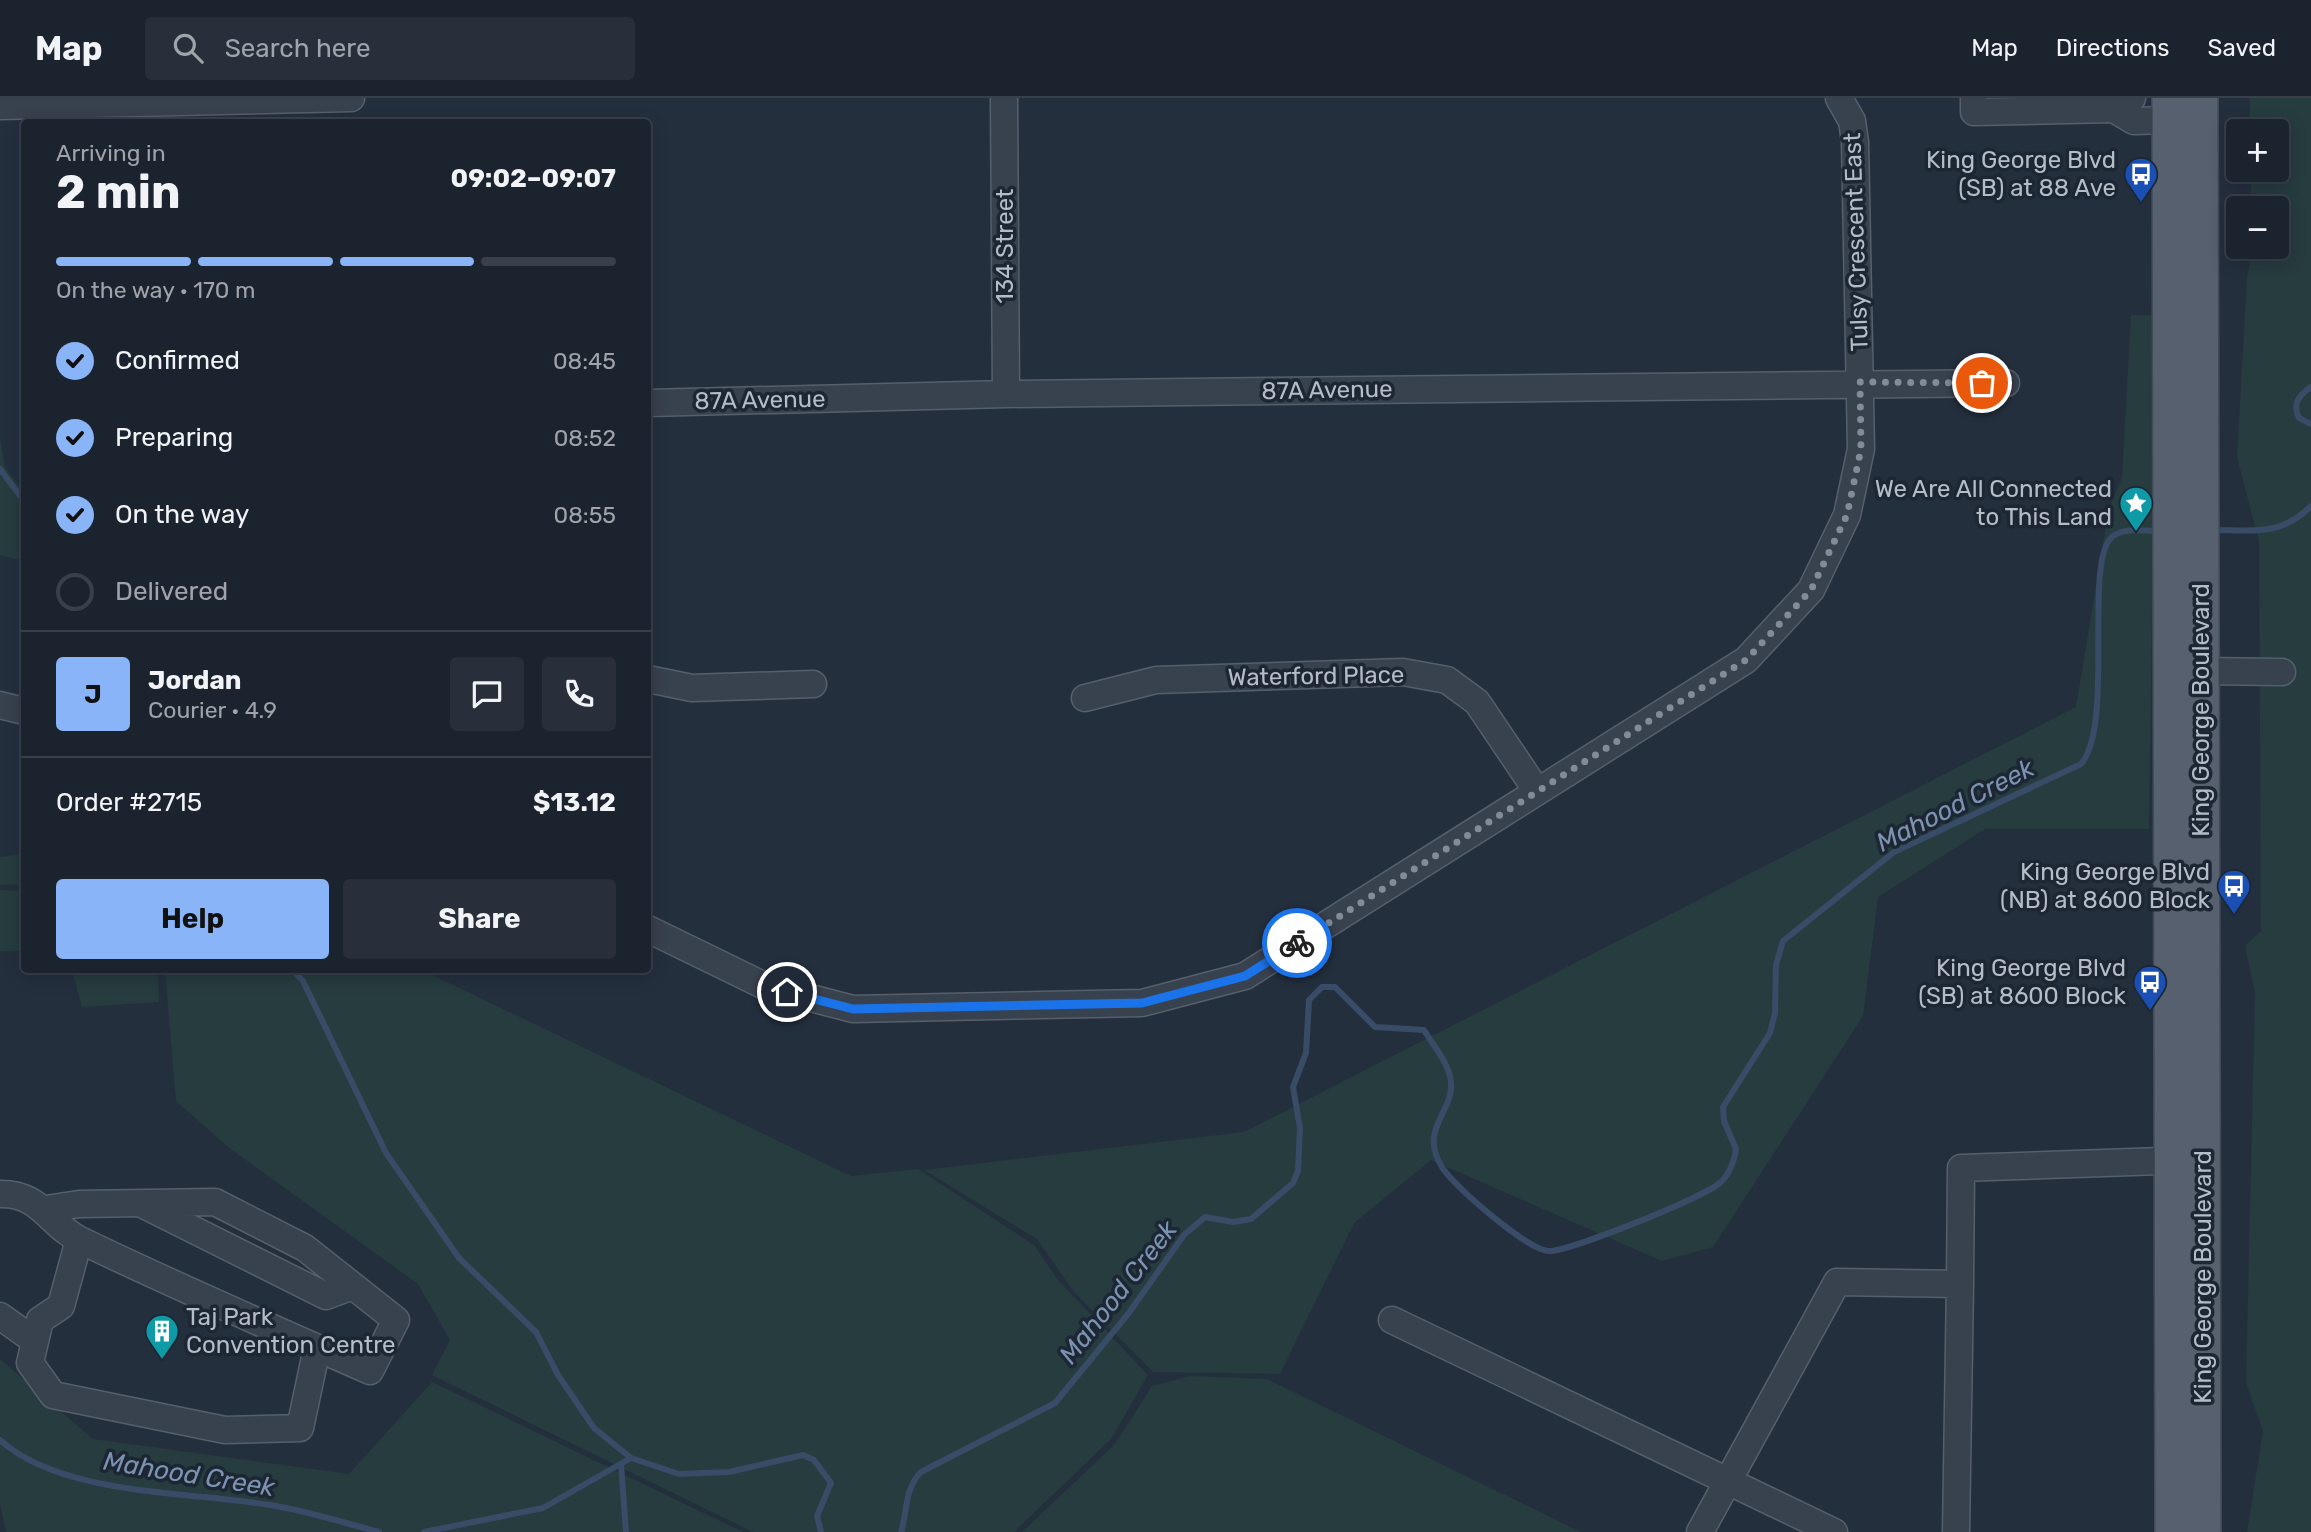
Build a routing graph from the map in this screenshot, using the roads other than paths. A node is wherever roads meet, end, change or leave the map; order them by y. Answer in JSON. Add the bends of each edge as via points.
{"nodes":[{"id":1,"x":351,"y":98,"type":"edge"},
{"id":2,"x":1004,"y":98,"type":"edge"},
{"id":3,"x":1974,"y":98,"type":"edge"},
{"id":4,"x":2201,"y":98,"type":"edge"},
{"id":5,"x":1842,"y":102,"type":"edge"},
{"id":6,"x":2107,"y":104,"type":"edge"},
{"id":7,"x":0,"y":106,"type":"edge"},
{"id":8,"x":2169,"y":109,"type":"edge"},
{"id":9,"x":303,"y":111,"type":"edge"},
{"id":10,"x":1860,"y":382,"type":"junction"},
{"id":11,"x":2006,"y":383,"type":"dead end"},
{"id":12,"x":1006,"y":394,"type":"junction"},
{"id":13,"x":651,"y":403,"type":"edge"},
{"id":14,"x":2186,"y":478,"type":"junction"},
{"id":15,"x":2186,"y":589,"type":"junction"},
{"id":16,"x":2200,"y":671,"type":"junction"},
{"id":17,"x":2282,"y":672,"type":"dead end"},
{"id":18,"x":651,"y":680,"type":"edge"},
{"id":19,"x":813,"y":684,"type":"dead end"},
{"id":20,"x":1085,"y":698,"type":"dead end"},
{"id":21,"x":0,"y":705,"type":"edge"},
{"id":22,"x":21,"y":709,"type":"edge"},
{"id":23,"x":1537,"y":791,"type":"junction"},
{"id":24,"x":2186,"y":904,"type":"junction"},
{"id":25,"x":651,"y":930,"type":"edge"},
{"id":26,"x":2187,"y":1160,"type":"junction"},
{"id":27,"x":0,"y":1194,"type":"edge"},
{"id":28,"x":46,"y":1209,"type":"junction"},
{"id":29,"x":79,"y":1240,"type":"junction"},
{"id":30,"x":1960,"y":1284,"type":"junction"},
{"id":31,"x":0,"y":1316,"type":"edge"},
{"id":32,"x":1392,"y":1320,"type":"dead end"},
{"id":33,"x":35,"y":1341,"type":"junction"},
{"id":34,"x":317,"y":1348,"type":"junction"},
{"id":35,"x":1727,"y":1480,"type":"junction"},
{"id":36,"x":1700,"y":1532,"type":"edge"},
{"id":37,"x":1834,"y":1532,"type":"edge"},
{"id":38,"x":1956,"y":1532,"type":"edge"},
{"id":39,"x":2172,"y":1532,"type":"edge"},
{"id":40,"x":2204,"y":1532,"type":"edge"}],
"edges":[{"from":1,"to":9,"type":"street"},
{"from":2,"to":12,"type":"street","name":"134 Street"},
{"from":3,"to":6,"type":"street","via":[[1974,112]]},
{"from":4,"to":14,"type":"main road","name":"King George Boulevard"},
{"from":5,"to":10,"type":"street","name":"Tulsy Crescent East","via":[[1855,142]]},
{"from":6,"to":8,"type":"street","via":[[2134,121]]},
{"from":7,"to":9,"type":"street"},
{"from":8,"to":14,"type":"main road","name":"King George Boulevard"},
{"from":10,"to":11,"type":"street","name":"87A Avenue"},
{"from":10,"to":12,"type":"street","name":"87A Avenue"},
{"from":10,"to":23,"type":"street","name":"Tulsy Crescent East","via":[[1861,449],[1847,515],[1811,590],[1746,660]]},
{"from":12,"to":13,"type":"street","name":"87A Avenue"},
{"from":14,"to":15,"type":"main road","name":"King George Boulevard"},
{"from":15,"to":16,"type":"main road","name":"King George Boulevard"},
{"from":15,"to":24,"type":"main road","name":"King George Boulevard"},
{"from":16,"to":17,"type":"street"},
{"from":16,"to":24,"type":"main road","name":"King George Boulevard"},
{"from":18,"to":19,"type":"street","via":[[692,688]]},
{"from":20,"to":23,"type":"street","name":"Waterford Place","via":[[1156,680],[1403,672],[1447,680],[1477,702]]},
{"from":21,"to":22,"type":"street"},
{"from":23,"to":25,"type":"street","name":"Tulsy Crescent East","via":[[1245,976],[1142,1003],[853,1009],[765,986]]},
{"from":24,"to":26,"type":"main road","name":"King George Boulevard"},
{"from":26,"to":30,"type":"street","via":[[1961,1168]]},
{"from":26,"to":39,"type":"main road","name":"King George Boulevard"},
{"from":26,"to":40,"type":"main road","name":"King George Boulevard"},
{"from":27,"to":28,"type":"street","via":[[16,1193]]},
{"from":28,"to":29,"type":"street","via":[[62,1231]]},
{"from":28,"to":34,"type":"street","via":[[79,1204],[215,1202],[305,1248],[396,1320],[370,1371]]},
{"from":29,"to":33,"type":"street","via":[[61,1306],[40,1320]]},
{"from":29,"to":34,"type":"street"},
{"from":30,"to":35,"type":"street","via":[[1837,1282]]},
{"from":30,"to":38,"type":"street"},
{"from":31,"to":33,"type":"street"},
{"from":32,"to":35,"type":"street"},
{"from":33,"to":34,"type":"street","via":[[30,1363],[53,1395],[225,1430],[300,1428]]},
{"from":35,"to":36,"type":"street"},
{"from":35,"to":37,"type":"street"}]}
